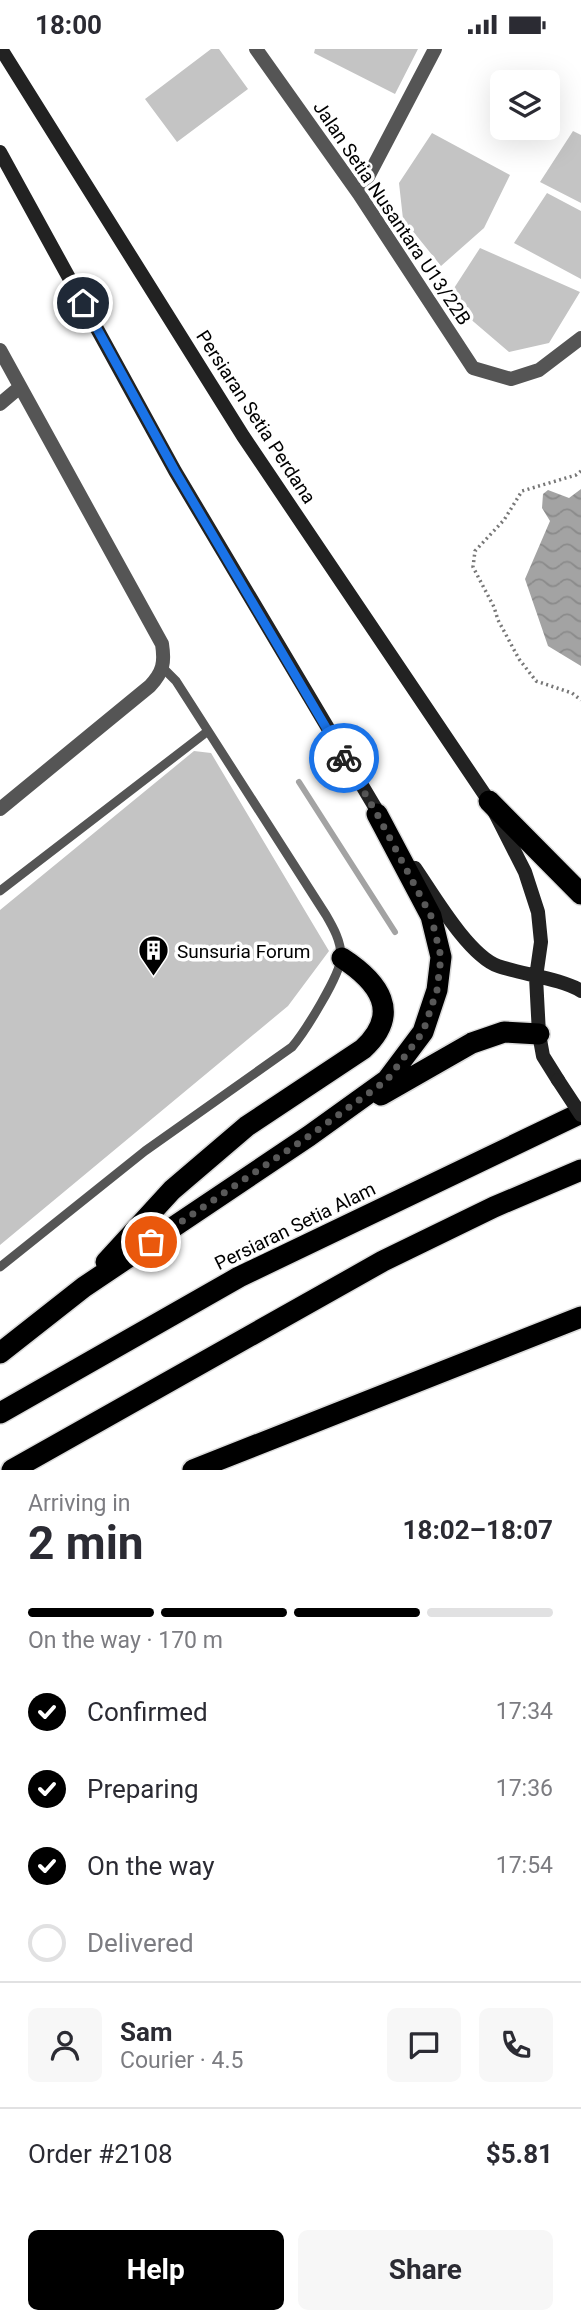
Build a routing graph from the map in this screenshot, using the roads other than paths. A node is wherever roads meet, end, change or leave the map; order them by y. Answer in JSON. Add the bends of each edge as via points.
{"nodes":[{"id":1,"x":1,"y":49,"type":"edge"},
{"id":2,"x":256,"y":49,"type":"edge"},
{"id":3,"x":435,"y":49,"type":"edge"},
{"id":4,"x":0,"y":152,"type":"edge"},
{"id":5,"x":359,"y":194,"type":"junction"},
{"id":6,"x":581,"y":338,"type":"edge"},
{"id":7,"x":0,"y":350,"type":"edge"},
{"id":8,"x":20,"y":387,"type":"junction"},
{"id":9,"x":0,"y":404,"type":"edge"},
{"id":10,"x":163,"y":668,"type":"junction"},
{"id":11,"x":208,"y":731,"type":"junction"},
{"id":12,"x":489,"y":801,"type":"junction"},
{"id":13,"x":0,"y":809,"type":"edge"},
{"id":14,"x":377,"y":814,"type":"junction"},
{"id":15,"x":0,"y":891,"type":"edge"},
{"id":16,"x":581,"y":894,"type":"edge"},
{"id":17,"x":342,"y":958,"type":"junction"},
{"id":18,"x":536,"y":977,"type":"junction"},
{"id":19,"x":581,"y":991,"type":"edge"},
{"id":20,"x":538,"y":1034,"type":"junction"},
{"id":21,"x":581,"y":1114,"type":"edge"},
{"id":22,"x":309,"y":1136,"type":"junction"},
{"id":23,"x":581,"y":1170,"type":"edge"},
{"id":24,"x":0,"y":1267,"type":"edge"},
{"id":25,"x":84,"y":1287,"type":"junction"},
{"id":26,"x":581,"y":1317,"type":"edge"},
{"id":27,"x":0,"y":1353,"type":"edge"},
{"id":28,"x":0,"y":1413,"type":"edge"},
{"id":29,"x":12,"y":1470,"type":"edge"},
{"id":30,"x":193,"y":1470,"type":"edge"}],
"edges":[{"from":1,"to":12,"type":"main road","name":"Persiaran Setia Perdana","via":[[243,436]]},
{"from":2,"to":5,"type":"street","name":"Jalan Setia Nusantara U13/22B"},
{"from":3,"to":5,"type":"street"},
{"from":4,"to":14,"type":"main road","via":[[175,471]]},
{"from":5,"to":6,"type":"street","name":"Jalan Setia Nusantara U13/22B","via":[[473,368],[511,379],[539,370]]},
{"from":7,"to":8,"type":"street"},
{"from":8,"to":9,"type":"street"},
{"from":8,"to":10,"type":"street","via":[[162,644]]},
{"from":10,"to":11,"type":"lane"},
{"from":10,"to":13,"type":"street","via":[[150,686]]},
{"from":11,"to":15,"type":"lane"},
{"from":11,"to":17,"type":"lane","via":[[326,915]]},
{"from":12,"to":16,"type":"highway"},
{"from":12,"to":18,"type":"main road","name":"Persiaran Setia Perdana","via":[[524,871],[538,912],[541,942]]},
{"from":14,"to":18,"type":"main road","via":[[478,953],[495,965]]},
{"from":14,"to":22,"type":"highway","via":[[431,916],[441,957],[437,990],[423,1032],[387,1080]]},
{"from":17,"to":24,"type":"lane","via":[[306,1031],[292,1047],[145,1151]]},
{"from":17,"to":25,"type":"highway","via":[[376,989],[383,1010],[382,1026],[374,1038],[247,1126],[172,1190]]},
{"from":18,"to":19,"type":"main road"},
{"from":18,"to":20,"type":"main road","name":"Persiaran Setia Perdana"},
{"from":20,"to":21,"type":"main road","name":"Persiaran Setia Perdana","bridge":true,"via":[[542,1056]]},
{"from":20,"to":22,"type":"highway","via":[[504,1032],[472,1043]]},
{"from":21,"to":28,"type":"highway","name":"Persiaran Setia Alam","via":[[239,1277]]},
{"from":22,"to":25,"type":"highway"},
{"from":23,"to":29,"type":"highway","via":[[383,1261]]},
{"from":25,"to":27,"type":"highway"},
{"from":26,"to":30,"type":"highway"}]}
